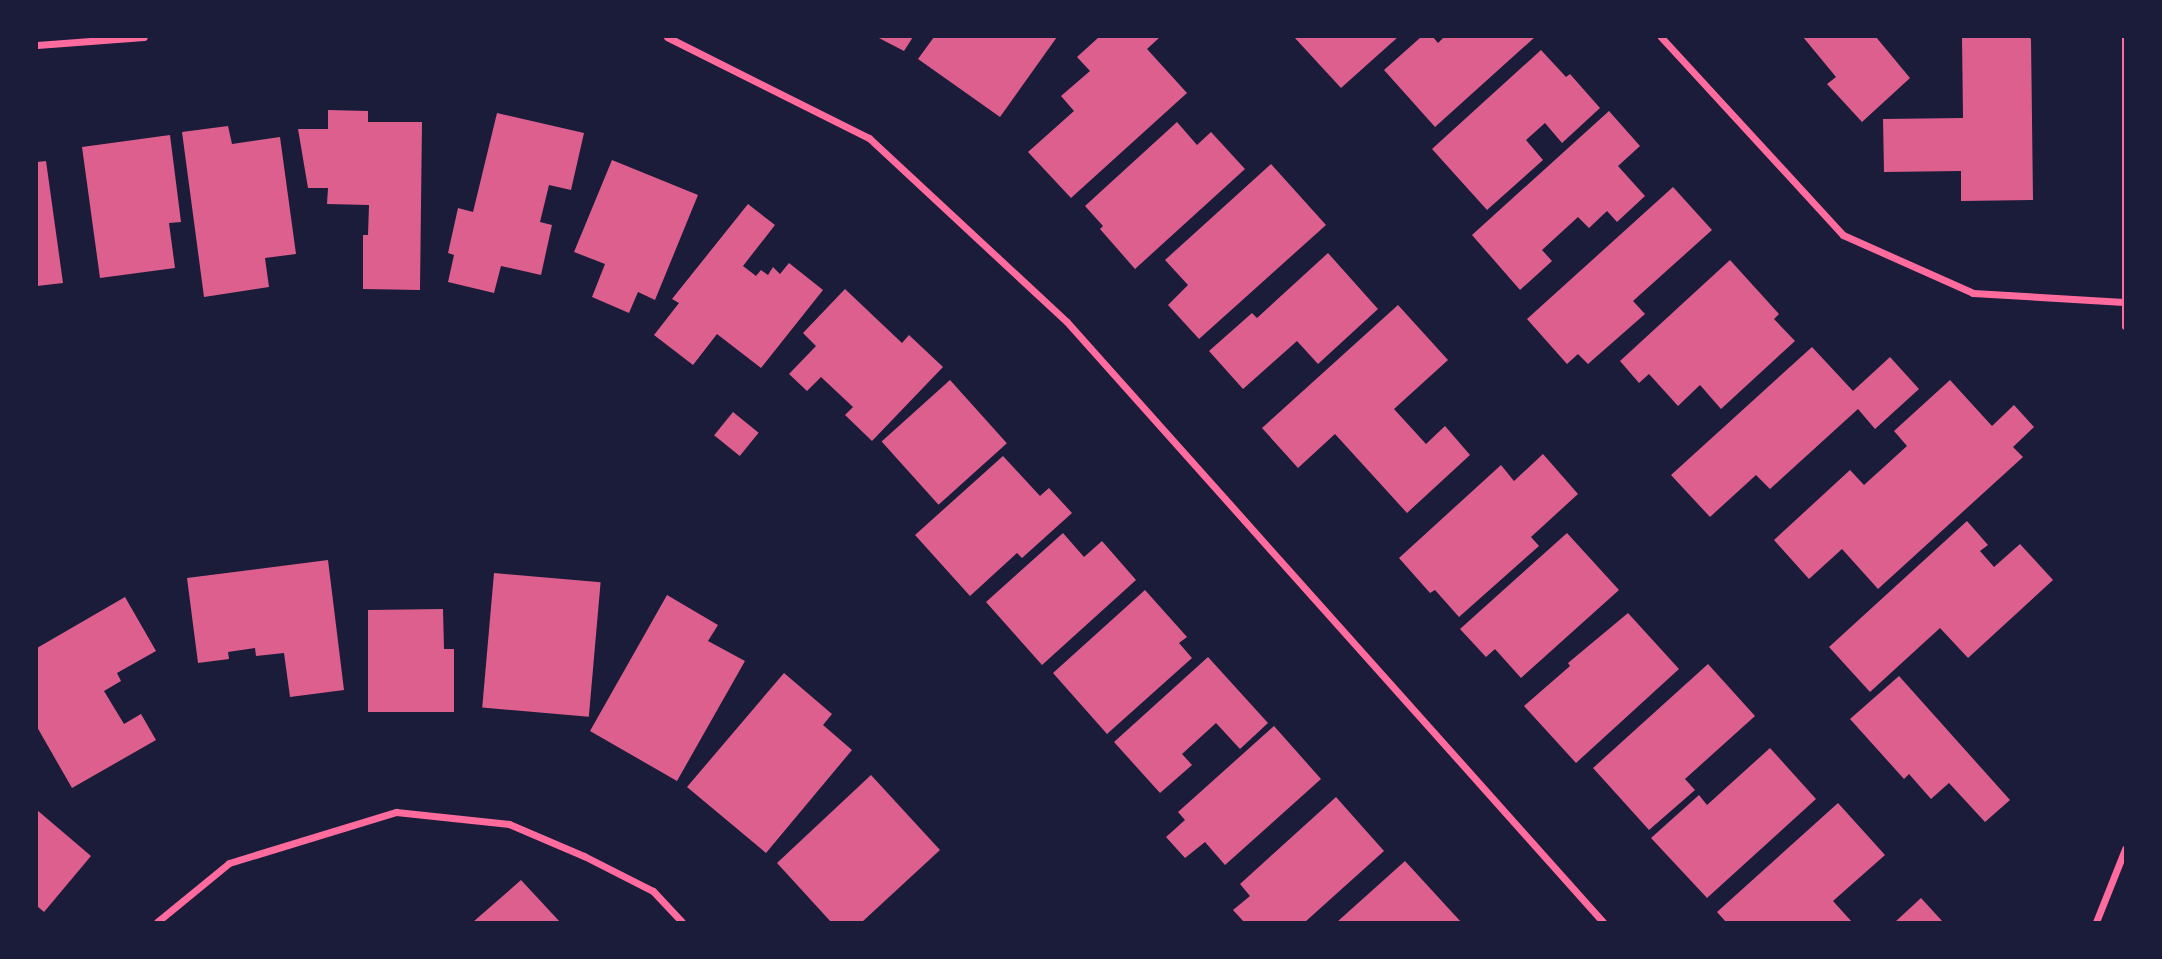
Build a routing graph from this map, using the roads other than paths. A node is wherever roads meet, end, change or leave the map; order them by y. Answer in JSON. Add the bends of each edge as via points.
{"nodes":[{"id":1,"x":144,"y":37,"type":"edge"},
{"id":2,"x":667,"y":37,"type":"edge"},
{"id":3,"x":1661,"y":37,"type":"edge"},
{"id":4,"x":2125,"y":37,"type":"edge"},
{"id":5,"x":37,"y":46,"type":"edge"},
{"id":6,"x":2123,"y":302,"type":"junction"},
{"id":7,"x":2125,"y":326,"type":"edge"},
{"id":8,"x":2125,"y":849,"type":"edge"},
{"id":9,"x":158,"y":922,"type":"edge"},
{"id":10,"x":681,"y":922,"type":"edge"},
{"id":11,"x":1603,"y":922,"type":"edge"},
{"id":12,"x":2096,"y":922,"type":"edge"}],
"edges":[{"from":1,"to":5,"type":"street"},
{"from":2,"to":11,"type":"street","via":[[869,138],[1067,321]]},
{"from":3,"to":6,"type":"street","via":[[1843,235],[1973,293]]},
{"from":4,"to":6,"type":"street"},
{"from":6,"to":7,"type":"street"},
{"from":8,"to":12,"type":"street"},
{"from":9,"to":10,"type":"street","via":[[229,863],[396,811],[509,824],[653,891]]}]}
